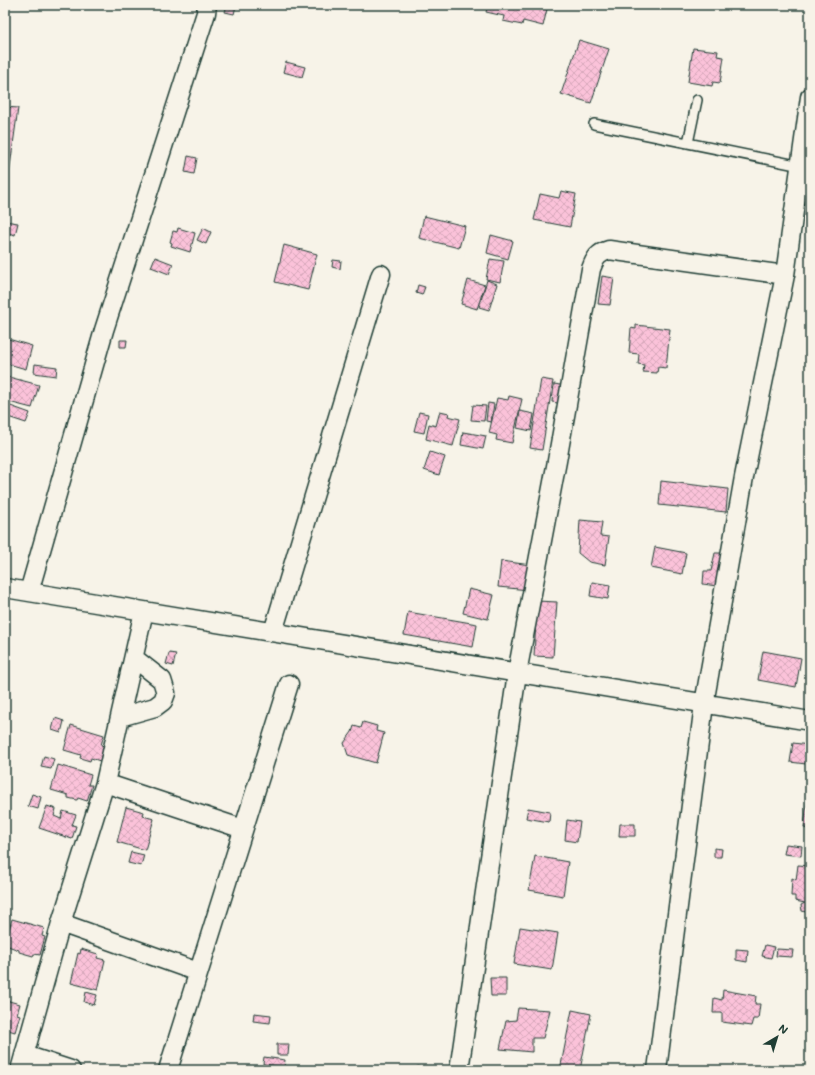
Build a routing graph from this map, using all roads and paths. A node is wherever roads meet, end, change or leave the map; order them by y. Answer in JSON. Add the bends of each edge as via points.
{"nodes":[{"id":1,"x":208,"y":5,"type":"edge"},
{"id":2,"x":810,"y":97,"type":"edge"},
{"id":3,"x":697,"y":100,"type":"dead end"},
{"id":4,"x":594,"y":124,"type":"dead end"},
{"id":5,"x":688,"y":143,"type":"junction"},
{"id":6,"x":801,"y":166,"type":"junction"},
{"id":7,"x":381,"y":274,"type":"dead end"},
{"id":8,"x":785,"y":275,"type":"junction"},
{"id":9,"x":5,"y":588,"type":"edge"},
{"id":10,"x":29,"y":592,"type":"junction"},
{"id":11,"x":144,"y":611,"type":"junction"},
{"id":12,"x":273,"y":632,"type":"junction"},
{"id":13,"x":134,"y":658,"type":"junction"},
{"id":14,"x":517,"y":673,"type":"junction"},
{"id":15,"x":289,"y":684,"type":"dead end"},
{"id":16,"x":704,"y":704,"type":"junction"},
{"id":17,"x":120,"y":717,"type":"junction"},
{"id":18,"x":810,"y":720,"type":"edge"},
{"id":19,"x":105,"y":783,"type":"junction"},
{"id":20,"x":243,"y":829,"type":"junction"},
{"id":21,"x":61,"y":923,"type":"junction"},
{"id":22,"x":198,"y":972,"type":"junction"},
{"id":23,"x":22,"y":1062,"type":"edge"},
{"id":24,"x":71,"y":1070,"type":"edge"},
{"id":25,"x":168,"y":1070,"type":"edge"},
{"id":26,"x":459,"y":1070,"type":"edge"},
{"id":27,"x":657,"y":1070,"type":"edge"}],
"edges":[{"from":1,"to":10,"type":"street","via":[[104,330]]},
{"from":2,"to":6,"type":"street"},
{"from":3,"to":5,"type":"lane"},
{"from":4,"to":5,"type":"lane"},
{"from":5,"to":6,"type":"lane"},
{"from":6,"to":8,"type":"street"},
{"from":7,"to":12,"type":"street"},
{"from":8,"to":14,"type":"street","via":[[609,250],[601,252],[595,259],[591,269]]},
{"from":8,"to":16,"type":"street","via":[[744,476]]},
{"from":9,"to":10,"type":"street"},
{"from":10,"to":11,"type":"street"},
{"from":11,"to":12,"type":"street"},
{"from":11,"to":13,"type":"street"},
{"from":12,"to":14,"type":"street"},
{"from":13,"to":17,"type":"street"},
{"from":13,"to":17,"type":"street","via":[[162,680],[166,693],[163,701],[155,707]]},
{"from":14,"to":16,"type":"street"},
{"from":14,"to":26,"type":"street"},
{"from":15,"to":20,"type":"street"},
{"from":16,"to":18,"type":"street"},
{"from":16,"to":27,"type":"street"},
{"from":17,"to":19,"type":"street"},
{"from":19,"to":20,"type":"street"},
{"from":19,"to":21,"type":"street"},
{"from":20,"to":22,"type":"street"},
{"from":21,"to":22,"type":"street"},
{"from":21,"to":23,"type":"street"},
{"from":22,"to":25,"type":"street"},
{"from":23,"to":24,"type":"street"}]}
